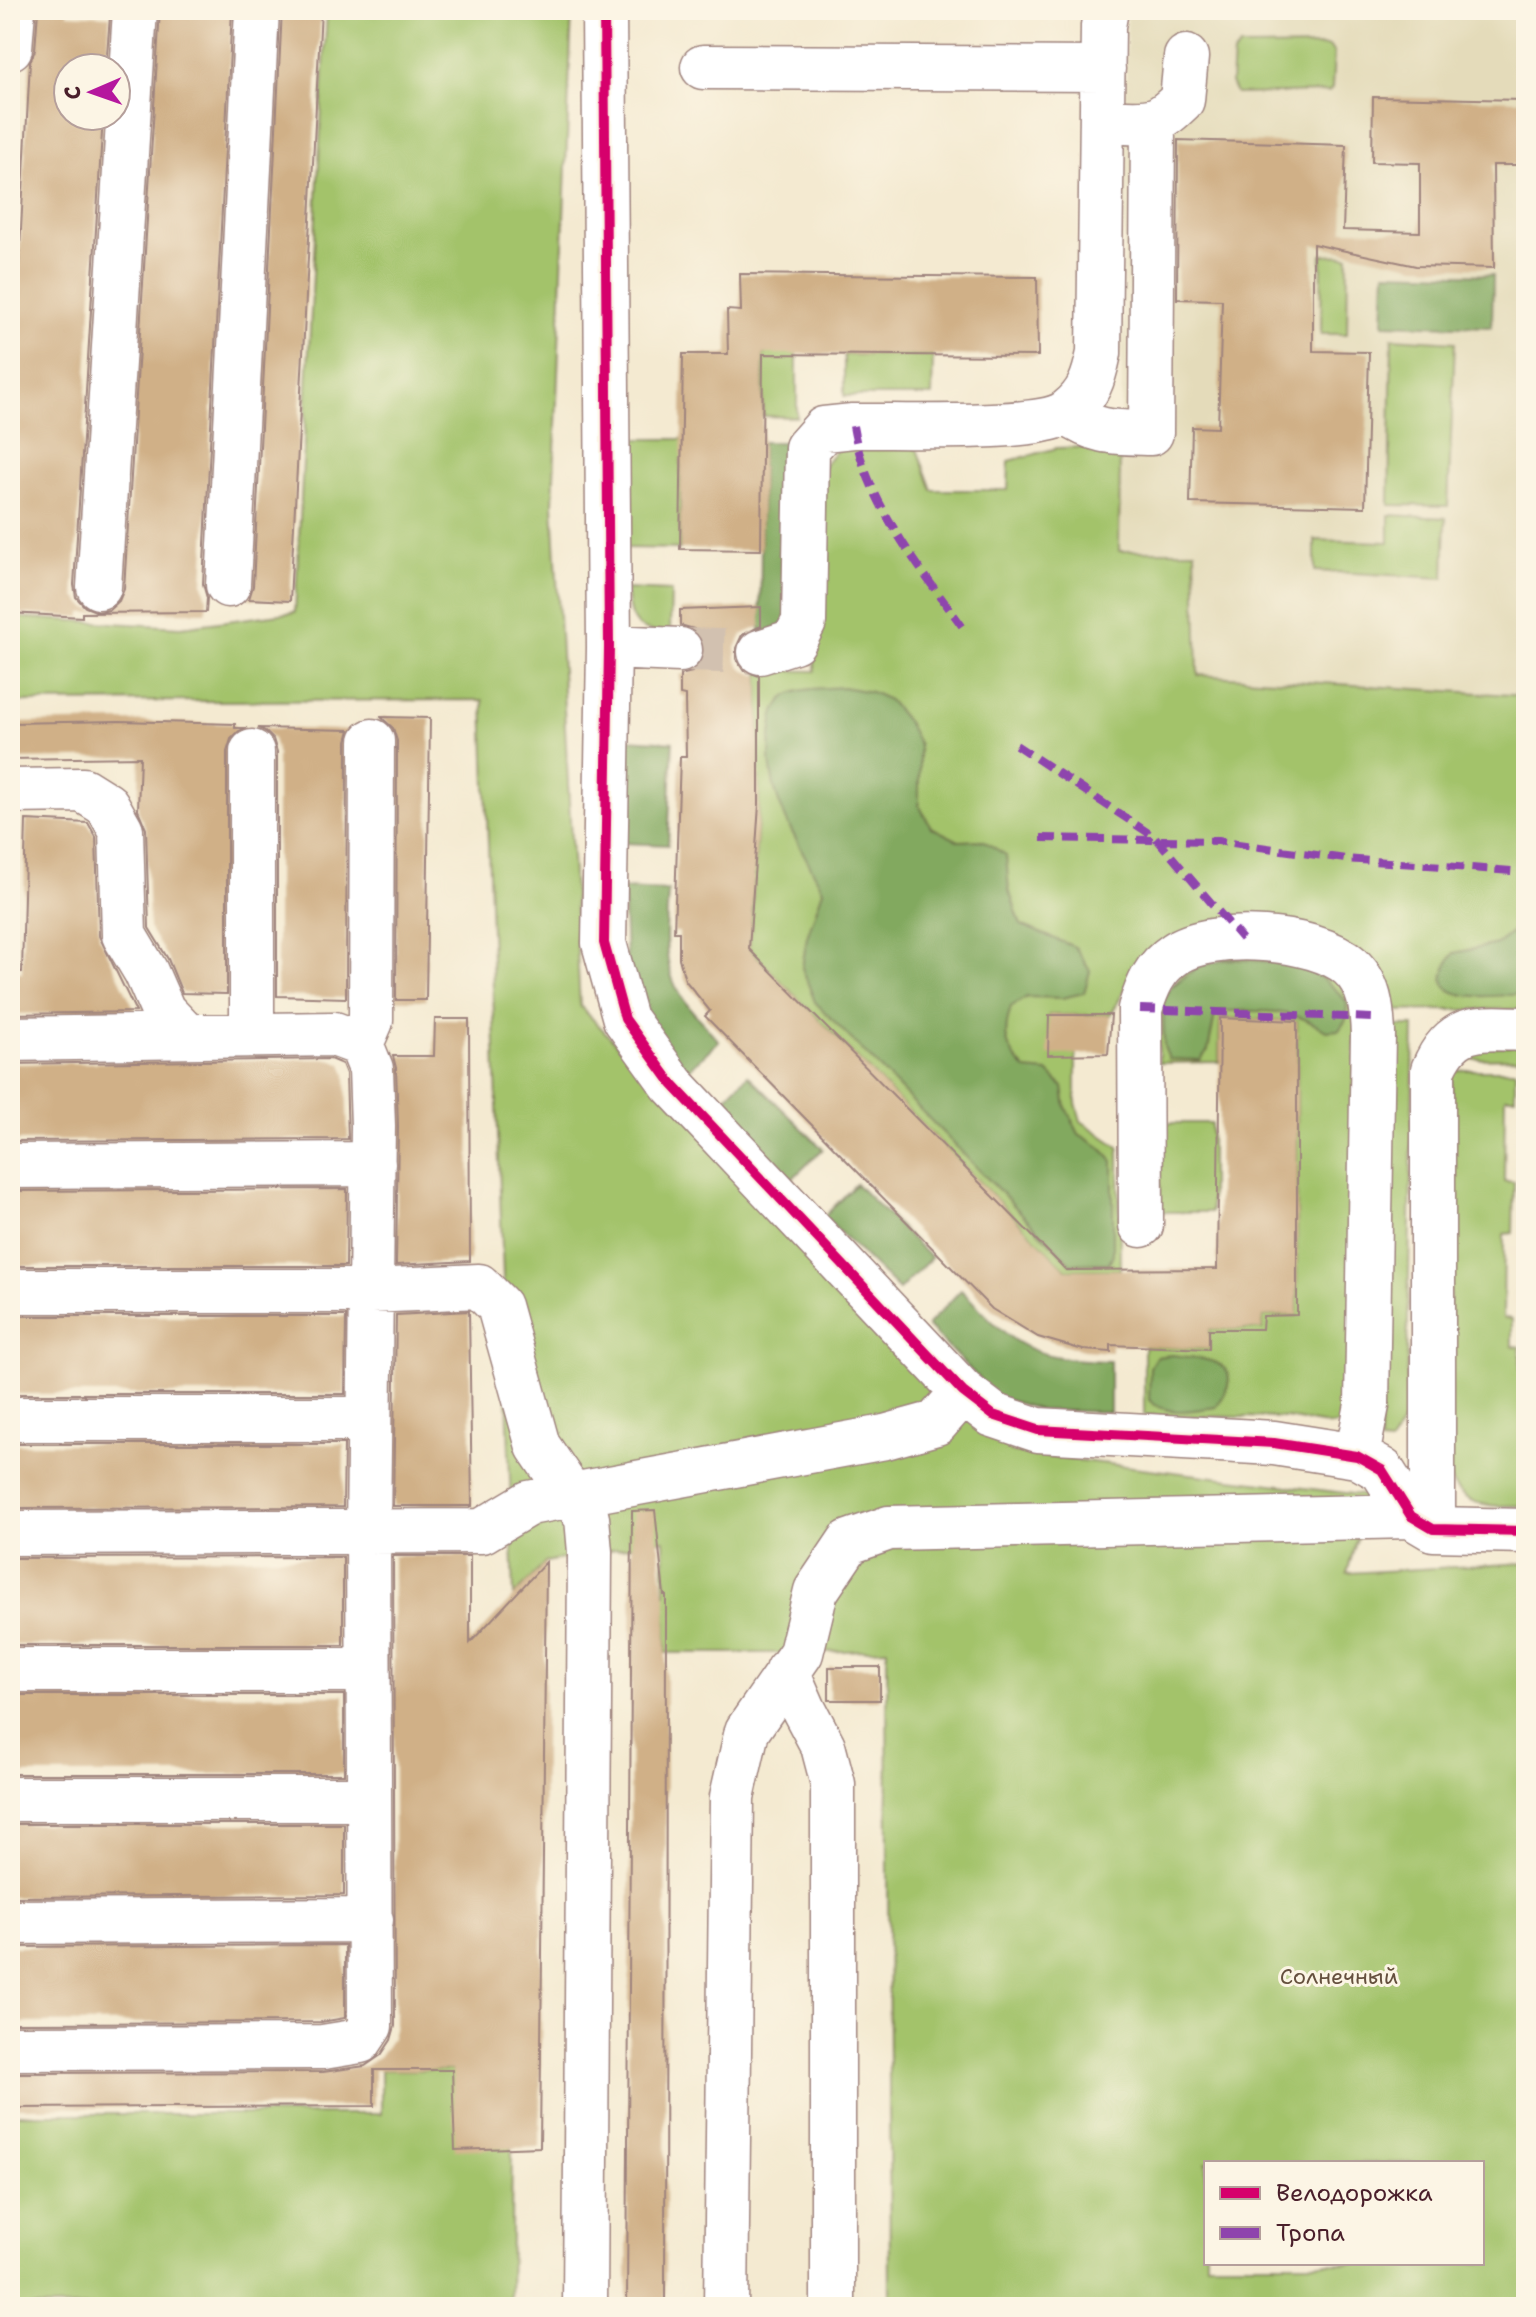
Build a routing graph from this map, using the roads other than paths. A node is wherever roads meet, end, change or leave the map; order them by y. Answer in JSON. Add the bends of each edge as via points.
{"nodes":[{"id":1,"x":13,"y":10,"type":"edge"},
{"id":2,"x":135,"y":10,"type":"edge"},
{"id":3,"x":257,"y":10,"type":"edge"},
{"id":4,"x":604,"y":10,"type":"edge"},
{"id":5,"x":1106,"y":10,"type":"edge"},
{"id":6,"x":10,"y":48,"type":"edge"},
{"id":7,"x":1186,"y":57,"type":"dead end"},
{"id":8,"x":703,"y":67,"type":"dead end"},
{"id":9,"x":1103,"y":69,"type":"junction"},
{"id":10,"x":1103,"y":122,"type":"junction"},
{"id":11,"x":1153,"y":123,"type":"junction"},
{"id":12,"x":1067,"y":413,"type":"junction"},
{"id":13,"x":228,"y":585,"type":"dead end"},
{"id":14,"x":99,"y":587,"type":"dead end"},
{"id":15,"x":609,"y":647,"type":"junction"},
{"id":16,"x":680,"y":650,"type":"tunnel mouth"},
{"id":17,"x":760,"y":652,"type":"tunnel mouth"},
{"id":18,"x":372,"y":741,"type":"dead end"},
{"id":19,"x":252,"y":752,"type":"dead end"},
{"id":20,"x":10,"y":791,"type":"edge"},
{"id":21,"x":1526,"y":1029,"type":"edge"},
{"id":22,"x":252,"y":1035,"type":"junction"},
{"id":23,"x":187,"y":1036,"type":"junction"},
{"id":24,"x":10,"y":1039,"type":"edge"},
{"id":25,"x":361,"y":1044,"type":"junction"},
{"id":26,"x":373,"y":1164,"type":"junction"},
{"id":27,"x":10,"y":1166,"type":"edge"},
{"id":28,"x":1141,"y":1225,"type":"dead end"},
{"id":29,"x":10,"y":1291,"type":"edge"},
{"id":30,"x":371,"y":1291,"type":"junction"},
{"id":31,"x":963,"y":1392,"type":"junction"},
{"id":32,"x":10,"y":1419,"type":"edge"},
{"id":33,"x":369,"y":1419,"type":"junction"},
{"id":34,"x":1357,"y":1456,"type":"junction"},
{"id":35,"x":570,"y":1495,"type":"junction"},
{"id":36,"x":1422,"y":1522,"type":"junction"},
{"id":37,"x":368,"y":1530,"type":"junction"},
{"id":38,"x":1526,"y":1531,"type":"edge"},
{"id":39,"x":10,"y":1533,"type":"edge"},
{"id":40,"x":10,"y":1670,"type":"edge"},
{"id":41,"x":368,"y":1670,"type":"junction"},
{"id":42,"x":787,"y":1671,"type":"junction"},
{"id":43,"x":10,"y":1799,"type":"edge"},
{"id":44,"x":369,"y":1799,"type":"junction"},
{"id":45,"x":371,"y":1920,"type":"junction"},
{"id":46,"x":10,"y":1922,"type":"edge"},
{"id":47,"x":10,"y":2048,"type":"edge"},
{"id":48,"x":585,"y":2307,"type":"edge"},
{"id":49,"x":726,"y":2307,"type":"edge"},
{"id":50,"x":833,"y":2307,"type":"edge"}],
"edges":[{"from":1,"to":6,"type":"street"},
{"from":2,"to":14,"type":"street"},
{"from":3,"to":13,"type":"street"},
{"from":4,"to":15,"type":"street"},
{"from":5,"to":9,"type":"street"},
{"from":7,"to":11,"type":"street","via":[[1182,100]]},
{"from":8,"to":9,"type":"street"},
{"from":9,"to":10,"type":"street"},
{"from":10,"to":11,"type":"street"},
{"from":10,"to":12,"type":"street","via":[[1099,353],[1092,385]]},
{"from":11,"to":12,"type":"street","via":[[1151,433],[1104,432]]},
{"from":12,"to":17,"type":"street","via":[[1035,423],[824,429],[807,448],[804,622],[794,641]]},
{"from":15,"to":16,"type":"street"},
{"from":15,"to":31,"type":"street","via":[[604,943],[625,1019],[672,1084]]},
{"from":18,"to":25,"type":"street","via":[[371,1021]]},
{"from":19,"to":22,"type":"street"},
{"from":20,"to":23,"type":"street","via":[[83,790],[107,805],[121,830],[124,935],[163,1011]]},
{"from":21,"to":36,"type":"street","via":[[1478,1029],[1455,1036],[1433,1070]]},
{"from":22,"to":23,"type":"street"},
{"from":22,"to":25,"type":"street","via":[[334,1034]]},
{"from":23,"to":24,"type":"street"},
{"from":25,"to":26,"type":"street","via":[[371,1069]]},
{"from":26,"to":27,"type":"street"},
{"from":26,"to":30,"type":"street"},
{"from":28,"to":34,"type":"street","via":[[1140,1009],[1151,977],[1176,953],[1212,940],[1272,940],[1326,951],[1351,967],[1369,993],[1373,1034],[1367,1405]]},
{"from":29,"to":30,"type":"street"},
{"from":30,"to":33,"type":"street"},
{"from":30,"to":35,"type":"street","via":[[479,1286],[499,1306],[538,1446]]},
{"from":31,"to":34,"type":"street","via":[[993,1415],[1038,1430],[1274,1443]]},
{"from":31,"to":35,"type":"street","via":[[936,1423],[911,1430]]},
{"from":32,"to":33,"type":"street"},
{"from":33,"to":37,"type":"street"},
{"from":34,"to":36,"type":"street","via":[[1382,1470]]},
{"from":35,"to":37,"type":"street","via":[[529,1503],[482,1531]]},
{"from":35,"to":48,"type":"street","via":[[587,1518],[590,1552]]},
{"from":36,"to":38,"type":"street"},
{"from":36,"to":42,"type":"street","via":[[889,1528],[849,1542],[816,1591],[801,1653]]},
{"from":37,"to":39,"type":"street"},
{"from":37,"to":41,"type":"street"},
{"from":40,"to":41,"type":"street"},
{"from":41,"to":44,"type":"street"},
{"from":42,"to":49,"type":"street","via":[[747,1731],[732,1797]]},
{"from":42,"to":50,"type":"street","via":[[823,1746],[833,1784]]},
{"from":43,"to":44,"type":"street"},
{"from":44,"to":45,"type":"street"},
{"from":45,"to":46,"type":"street"},
{"from":45,"to":47,"type":"street","via":[[370,2026],[360,2041],[323,2047]]}]}
